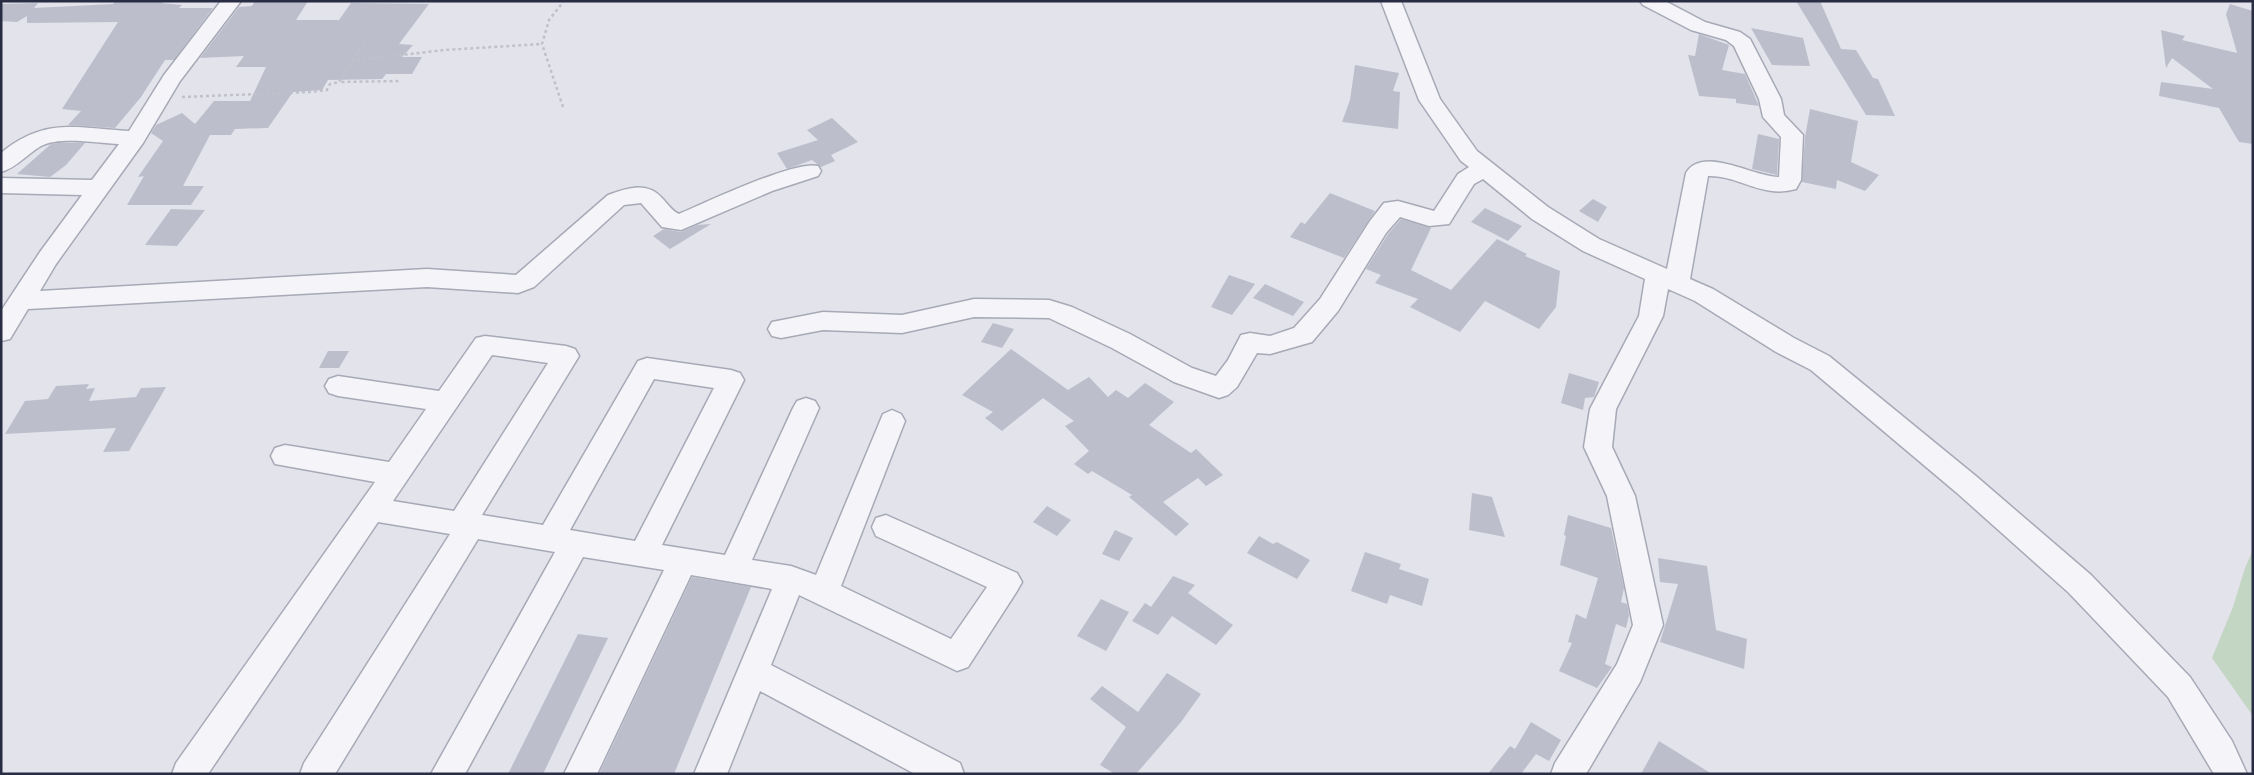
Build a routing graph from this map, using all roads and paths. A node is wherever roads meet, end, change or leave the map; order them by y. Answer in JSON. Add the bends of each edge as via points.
{"nodes":[{"id":1,"x":232,"y":1,"type":"edge"},
{"id":2,"x":564,"y":1,"type":"edge"},
{"id":3,"x":1391,"y":1,"type":"edge"},
{"id":4,"x":1650,"y":1,"type":"edge"},
{"id":5,"x":364,"y":44,"type":"dead end"},
{"id":6,"x":542,"y":44,"type":"junction"},
{"id":7,"x":351,"y":61,"type":"junction"},
{"id":8,"x":401,"y":81,"type":"dead end"},
{"id":9,"x":339,"y":82,"type":"junction"},
{"id":10,"x":159,"y":99,"type":"junction"},
{"id":11,"x":563,"y":107,"type":"dead end"},
{"id":12,"x":135,"y":138,"type":"junction"},
{"id":13,"x":1,"y":165,"type":"edge"},
{"id":14,"x":1485,"y":168,"type":"junction"},
{"id":15,"x":810,"y":171,"type":"dead end"},
{"id":16,"x":1,"y":185,"type":"edge"},
{"id":17,"x":98,"y":188,"type":"junction"},
{"id":18,"x":1667,"y":279,"type":"junction"},
{"id":19,"x":20,"y":301,"type":"junction"},
{"id":20,"x":781,"y":329,"type":"dead end"},
{"id":21,"x":1,"y":332,"type":"edge"},
{"id":22,"x":338,"y":386,"type":"dead end"},
{"id":23,"x":445,"y":402,"type":"junction"},
{"id":24,"x":806,"y":408,"type":"dead end"},
{"id":25,"x":892,"y":421,"type":"dead end"},
{"id":26,"x":285,"y":456,"type":"dead end"},
{"id":27,"x":396,"y":474,"type":"junction"},
{"id":28,"x":371,"y":509,"type":"junction"},
{"id":29,"x":466,"y":525,"type":"junction"},
{"id":30,"x":886,"y":527,"type":"dead end"},
{"id":31,"x":562,"y":541,"type":"junction"},
{"id":32,"x":642,"y":554,"type":"junction"},
{"id":33,"x":683,"y":561,"type":"junction"},
{"id":34,"x":733,"y":569,"type":"junction"},
{"id":35,"x":790,"y":579,"type":"junction"},
{"id":36,"x":824,"y":592,"type":"junction"},
{"id":37,"x":752,"y":671,"type":"junction"},
{"id":38,"x":188,"y":774,"type":"edge"},
{"id":39,"x":316,"y":774,"type":"edge"},
{"id":40,"x":447,"y":774,"type":"edge"},
{"id":41,"x":580,"y":774,"type":"edge"},
{"id":42,"x":710,"y":774,"type":"edge"},
{"id":43,"x":948,"y":774,"type":"edge"},
{"id":44,"x":1567,"y":774,"type":"edge"},
{"id":45,"x":2231,"y":774,"type":"edge"}],
"edges":[{"from":1,"to":10,"type":"street"},
{"from":2,"to":6,"type":"path","via":[[549,20]]},
{"from":3,"to":14,"type":"street","via":[[1430,100],[1469,156]]},
{"from":4,"to":18,"type":"street","via":[[1698,26],[1733,36],[1743,43],[1770,99],[1773,114],[1792,135],[1788,184],[1775,185],[1705,168],[1697,173]]},
{"from":5,"to":7,"type":"path"},
{"from":6,"to":7,"type":"path","via":[[444,50]]},
{"from":6,"to":11,"type":"path"},
{"from":7,"to":9,"type":"path"},
{"from":8,"to":9,"type":"path"},
{"from":9,"to":10,"type":"path","via":[[330,84],[327,90],[300,93]]},
{"from":10,"to":12,"type":"street"},
{"from":12,"to":13,"type":"street","via":[[41,136]]},
{"from":12,"to":17,"type":"street"},
{"from":14,"to":18,"type":"street","via":[[1540,213],[1591,246]]},
{"from":14,"to":20,"type":"street","via":[[1466,179],[1441,218],[1435,220],[1399,208],[1392,209],[1329,305],[1303,335],[1270,345],[1250,342],[1229,379],[1219,388],[1184,375],[1121,341],[1049,309],[974,308],[902,324],[823,321]]},
{"from":15,"to":19,"type":"street","via":[[764,186],[681,222],[670,221],[649,196],[635,195],[616,200],[518,284],[427,278]]},
{"from":16,"to":17,"type":"street"},
{"from":17,"to":19,"type":"street"},
{"from":18,"to":44,"type":"street","via":[[1603,409],[1598,447],[1622,496],[1648,625],[1629,672]]},
{"from":18,"to":45,"type":"street","via":[[1704,295],[1820,363],[2080,584],[2180,687]]},
{"from":19,"to":21,"type":"street"},
{"from":22,"to":23,"type":"street"},
{"from":23,"to":27,"type":"street"},
{"from":23,"to":29,"type":"street","via":[[485,344],[566,356]]},
{"from":24,"to":34,"type":"street"},
{"from":25,"to":36,"type":"street"},
{"from":26,"to":27,"type":"street"},
{"from":27,"to":28,"type":"street"},
{"from":28,"to":29,"type":"street"},
{"from":28,"to":38,"type":"street"},
{"from":29,"to":31,"type":"street"},
{"from":29,"to":39,"type":"street"},
{"from":30,"to":36,"type":"street","via":[[1007,582],[957,657]]},
{"from":31,"to":32,"type":"street"},
{"from":31,"to":32,"type":"street","via":[[647,368],[731,380]]},
{"from":31,"to":40,"type":"street"},
{"from":32,"to":33,"type":"street"},
{"from":33,"to":34,"type":"street"},
{"from":33,"to":41,"type":"street"},
{"from":34,"to":35,"type":"street"},
{"from":35,"to":36,"type":"street"},
{"from":35,"to":37,"type":"street"},
{"from":37,"to":42,"type":"street"},
{"from":37,"to":43,"type":"street"}]}
